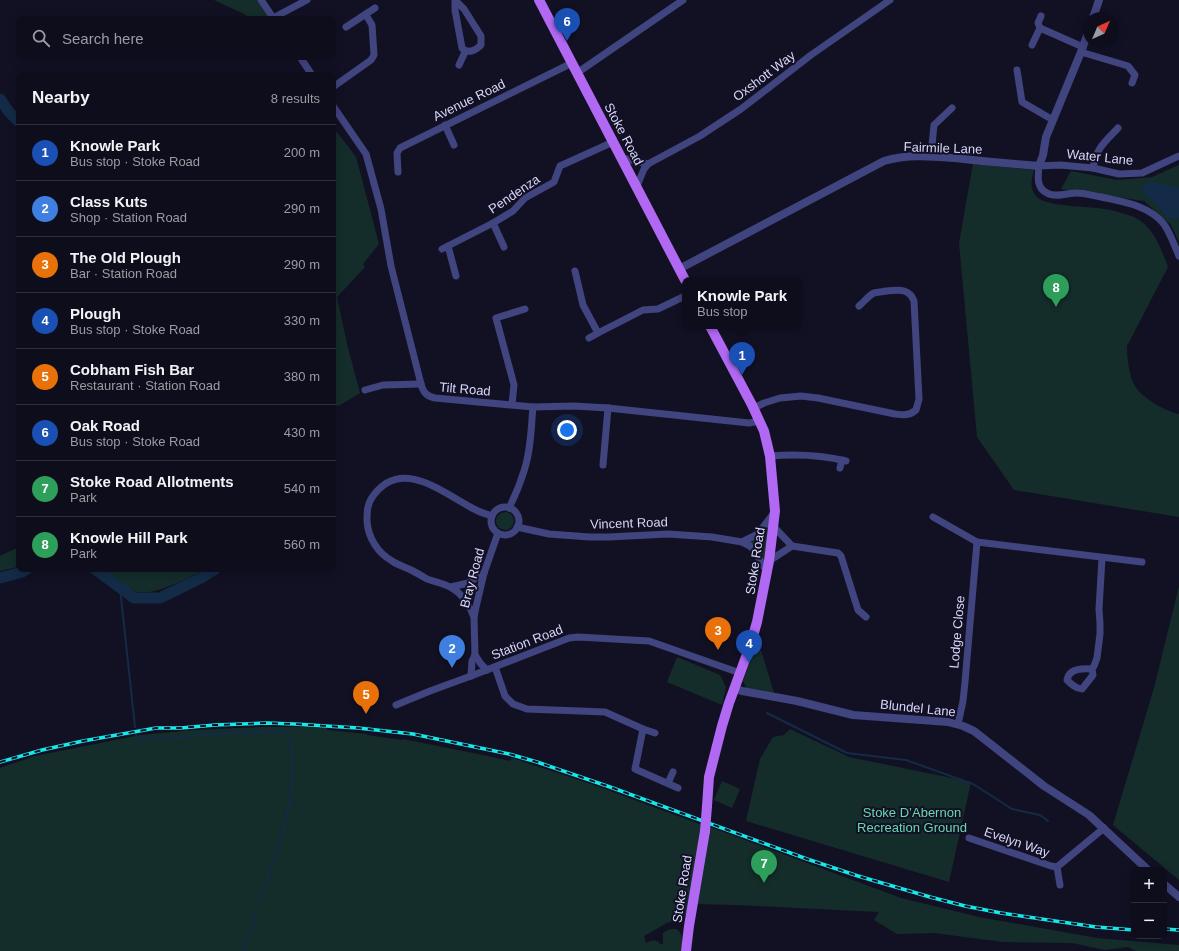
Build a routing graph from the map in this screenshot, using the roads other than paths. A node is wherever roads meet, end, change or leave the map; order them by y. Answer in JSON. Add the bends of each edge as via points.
{"nodes":[{"id":1,"x":261,"y":0,"type":"edge"},
{"id":2,"x":307,"y":0,"type":"edge"},
{"id":3,"x":539,"y":0,"type":"edge"},
{"id":4,"x":683,"y":0,"type":"edge"},
{"id":5,"x":890,"y":0,"type":"edge"},
{"id":6,"x":1099,"y":0,"type":"edge"},
{"id":7,"x":375,"y":8,"type":"dead end"},
{"id":8,"x":1095,"y":12,"type":"edge"},
{"id":9,"x":366,"y":15,"type":"junction"},
{"id":10,"x":273,"y":16,"type":"edge"},
{"id":11,"x":278,"y":16,"type":"edge"},
{"id":12,"x":1041,"y":16,"type":"dead end"},
{"id":13,"x":346,"y":27,"type":"dead end"},
{"id":14,"x":1040,"y":28,"type":"junction"},
{"id":15,"x":1032,"y":45,"type":"dead end"},
{"id":16,"x":1082,"y":49,"type":"junction"},
{"id":17,"x":465,"y":52,"type":"junction"},
{"id":18,"x":302,"y":60,"type":"edge"},
{"id":19,"x":572,"y":63,"type":"junction"},
{"id":20,"x":459,"y":65,"type":"dead end"},
{"id":21,"x":1017,"y":70,"type":"dead end"},
{"id":22,"x":310,"y":72,"type":"edge"},
{"id":23,"x":577,"y":73,"type":"junction"},
{"id":24,"x":1132,"y":83,"type":"dead end"},
{"id":25,"x":336,"y":85,"type":"edge"},
{"id":26,"x":952,"y":108,"type":"dead end"},
{"id":27,"x":336,"y":110,"type":"edge"},
{"id":28,"x":1053,"y":120,"type":"junction"},
{"id":29,"x":445,"y":125,"type":"junction"},
{"id":30,"x":1118,"y":128,"type":"dead end"},
{"id":31,"x":613,"y":142,"type":"junction"},
{"id":32,"x":454,"y":145,"type":"dead end"},
{"id":33,"x":930,"y":156,"type":"junction"},
{"id":34,"x":1179,"y":156,"type":"edge"},
{"id":35,"x":622,"y":158,"type":"junction"},
{"id":36,"x":648,"y":164,"type":"junction"},
{"id":37,"x":1039,"y":166,"type":"junction"},
{"id":38,"x":1093,"y":168,"type":"junction"},
{"id":39,"x":398,"y":172,"type":"dead end"},
{"id":40,"x":637,"y":186,"type":"junction"},
{"id":41,"x":493,"y":223,"type":"junction"},
{"id":42,"x":504,"y":247,"type":"dead end"},
{"id":43,"x":1179,"y":256,"type":"edge"},
{"id":44,"x":679,"y":269,"type":"junction"},
{"id":45,"x":575,"y":271,"type":"dead end"},
{"id":46,"x":456,"y":276,"type":"dead end"},
{"id":47,"x":683,"y":277,"type":"edge"},
{"id":48,"x":682,"y":297,"type":"edge"},
{"id":49,"x":859,"y":306,"type":"dead end"},
{"id":50,"x":525,"y":309,"type":"dead end"},
{"id":51,"x":712,"y":329,"type":"edge"},
{"id":52,"x":598,"y":333,"type":"junction"},
{"id":53,"x":589,"y":338,"type":"dead end"},
{"id":54,"x":421,"y":384,"type":"junction"},
{"id":55,"x":365,"y":390,"type":"dead end"},
{"id":56,"x":512,"y":404,"type":"junction"},
{"id":57,"x":533,"y":407,"type":"junction"},
{"id":58,"x":608,"y":408,"type":"junction"},
{"id":59,"x":754,"y":408,"type":"junction"},
{"id":60,"x":760,"y":421,"type":"junction"},
{"id":61,"x":770,"y":456,"type":"junction"},
{"id":62,"x":603,"y":465,"type":"dead end"},
{"id":63,"x":840,"y":468,"type":"dead end"},
{"id":64,"x":509,"y":508,"type":"junction"},
{"id":65,"x":775,"y":511,"type":"junction"},
{"id":66,"x":492,"y":516,"type":"junction"},
{"id":67,"x":933,"y":517,"type":"dead end"},
{"id":68,"x":517,"y":527,"type":"junction"},
{"id":69,"x":774,"y":527,"type":"junction"},
{"id":70,"x":498,"y":533,"type":"junction"},
{"id":71,"x":742,"y":542,"type":"junction"},
{"id":72,"x":976,"y":542,"type":"junction"},
{"id":73,"x":792,"y":546,"type":"junction"},
{"id":74,"x":1102,"y":558,"type":"junction"},
{"id":75,"x":769,"y":561,"type":"junction"},
{"id":76,"x":1142,"y":562,"type":"dead end"},
{"id":77,"x":767,"y":572,"type":"junction"},
{"id":78,"x":484,"y":573,"type":"junction"},
{"id":79,"x":451,"y":587,"type":"junction"},
{"id":80,"x":474,"y":617,"type":"junction"},
{"id":81,"x":866,"y":617,"type":"dead end"},
{"id":82,"x":475,"y":655,"type":"junction"},
{"id":83,"x":495,"y":667,"type":"junction"},
{"id":84,"x":1092,"y":669,"type":"dead end"},
{"id":85,"x":487,"y":670,"type":"junction"},
{"id":86,"x":740,"y":673,"type":"junction"},
{"id":87,"x":471,"y":676,"type":"junction"},
{"id":88,"x":734,"y":688,"type":"junction"},
{"id":89,"x":396,"y":705,"type":"dead end"},
{"id":90,"x":958,"y":724,"type":"junction"},
{"id":91,"x":643,"y":729,"type":"junction"},
{"id":92,"x":655,"y":733,"type":"dead end"},
{"id":93,"x":673,"y":772,"type":"dead end"},
{"id":94,"x":668,"y":783,"type":"junction"},
{"id":95,"x":678,"y":788,"type":"dead end"},
{"id":96,"x":1104,"y":828,"type":"junction"},
{"id":97,"x":969,"y":838,"type":"dead end"},
{"id":98,"x":1057,"y":867,"type":"junction"},
{"id":99,"x":1145,"y":867,"type":"edge"},
{"id":100,"x":1060,"y":885,"type":"dead end"},
{"id":101,"x":1167,"y":887,"type":"edge"},
{"id":102,"x":1179,"y":897,"type":"edge"},
{"id":103,"x":686,"y":951,"type":"edge"}],
"edges":[{"from":1,"to":10,"type":"street"},
{"from":2,"to":11,"type":"street"},
{"from":3,"to":19,"type":"main road","name":"Stoke Road"},
{"from":4,"to":23,"type":"street"},
{"from":5,"to":36,"type":"street","name":"Oxshott Way","via":[[811,55],[741,109],[700,136]]},
{"from":6,"to":8,"type":"street"},
{"from":7,"to":9,"type":"street"},
{"from":9,"to":13,"type":"street"},
{"from":9,"to":25,"type":"street","via":[[372,25],[374,55],[371,60]]},
{"from":12,"to":14,"type":"street","via":[[1038,23]]},
{"from":14,"to":15,"type":"street"},
{"from":14,"to":16,"type":"street"},
{"from":16,"to":24,"type":"street","via":[[1128,66],[1135,74]]},
{"from":16,"to":28,"type":"street"},
{"from":17,"to":17,"type":"street","via":[[462,48],[455,0],[482,36],[478,48]]},
{"from":17,"to":20,"type":"street"},
{"from":18,"to":22,"type":"street"},
{"from":19,"to":23,"type":"main road","name":"Stoke Road"},
{"from":19,"to":29,"type":"street","name":"Avenue Road"},
{"from":21,"to":28,"type":"street","via":[[1022,102]]},
{"from":23,"to":31,"type":"main road","name":"Stoke Road"},
{"from":26,"to":33,"type":"street","via":[[934,124]]},
{"from":27,"to":54,"type":"street","name":"Tilt Road","via":[[366,154]]},
{"from":28,"to":37,"type":"street"},
{"from":29,"to":32,"type":"street"},
{"from":29,"to":39,"type":"street","name":"Avenue Road","via":[[400,148],[397,153]]},
{"from":30,"to":38,"type":"street","via":[[1098,150]]},
{"from":31,"to":35,"type":"main road","name":"Stoke Road"},
{"from":31,"to":41,"type":"street","name":"Pendenza","via":[[560,166],[554,182],[525,198],[513,211]]},
{"from":33,"to":37,"type":"street","name":"Fairmile Lane"},
{"from":33,"to":44,"type":"street","name":"Fairmile Lane","via":[[910,156],[884,161]]},
{"from":34,"to":38,"type":"street","name":"Water Lane","via":[[1142,174],[1119,174]]},
{"from":35,"to":36,"type":"street"},
{"from":35,"to":40,"type":"main road","name":"Stoke Road"},
{"from":36,"to":40,"type":"street"},
{"from":37,"to":38,"type":"street","name":"Water Lane"},
{"from":37,"to":43,"type":"street","via":[[1038,180],[1040,188],[1045,193],[1088,194],[1135,205],[1155,216],[1164,224]]},
{"from":40,"to":44,"type":"main road","name":"Stoke Road"},
{"from":41,"to":42,"type":"street"},
{"from":41,"to":46,"type":"street","name":"Pendenza","via":[[445,248]]},
{"from":44,"to":47,"type":"main road","name":"Stoke Road"},
{"from":45,"to":52,"type":"street","via":[[583,305]]},
{"from":48,"to":52,"type":"street","via":[[658,309],[643,310]]},
{"from":49,"to":59,"type":"street","via":[[869,296],[878,292],[904,291],[912,297],[919,399],[916,410],[905,415],[895,414],[801,396],[780,398]]},
{"from":50,"to":56,"type":"street","via":[[496,318],[514,385]]},
{"from":51,"to":59,"type":"main road","name":"Stoke Road"},
{"from":52,"to":53,"type":"street"},
{"from":54,"to":55,"type":"street","via":[[383,385]]},
{"from":54,"to":56,"type":"street","name":"Tilt Road","via":[[424,393],[430,397]]},
{"from":56,"to":57,"type":"street","name":"Tilt Road"},
{"from":57,"to":58,"type":"street","name":"Tilt Road"},
{"from":57,"to":64,"type":"street","via":[[525,470]]},
{"from":58,"to":60,"type":"street","name":"Tilt Road","via":[[749,423]]},
{"from":58,"to":62,"type":"street"},
{"from":59,"to":60,"type":"main road","name":"Stoke Road"},
{"from":60,"to":61,"type":"main road","name":"Stoke Road"},
{"from":61,"to":63,"type":"street","via":[[794,454],[844,461]]},
{"from":61,"to":65,"type":"main road","name":"Stoke Road"},
{"from":64,"to":66,"type":"street","via":[[497,510]]},
{"from":64,"to":68,"type":"street","via":[[518,516]]},
{"from":65,"to":69,"type":"main road","name":"Stoke Road"},
{"from":65,"to":71,"type":"street","via":[[756,535]]},
{"from":66,"to":70,"type":"street","via":[[491,524]]},
{"from":66,"to":79,"type":"street","via":[[416,479],[405,478],[387,482],[373,496],[368,505],[367,525],[382,554],[427,579]]},
{"from":67,"to":72,"type":"street"},
{"from":68,"to":70,"type":"street","via":[[511,534]]},
{"from":68,"to":71,"type":"street","name":"Vincent Road","via":[[549,534],[582,537],[668,534]]},
{"from":69,"to":73,"type":"street"},
{"from":69,"to":75,"type":"main road","name":"Stoke Road"},
{"from":70,"to":78,"type":"street","name":"Bray Road"},
{"from":71,"to":77,"type":"street","via":[[754,550]]},
{"from":72,"to":74,"type":"street"},
{"from":72,"to":90,"type":"street","name":"Lodge Close","via":[[965,682]]},
{"from":73,"to":75,"type":"street"},
{"from":73,"to":81,"type":"street","via":[[838,553],[858,610]]},
{"from":74,"to":76,"type":"street"},
{"from":74,"to":84,"type":"street","via":[[1100,634],[1097,658]]},
{"from":75,"to":77,"type":"main road","name":"Stoke Road"},
{"from":77,"to":86,"type":"main road","name":"Stoke Road","via":[[757,622]]},
{"from":78,"to":79,"type":"street","via":[[468,583]]},
{"from":78,"to":80,"type":"street","name":"Bray Road"},
{"from":79,"to":80,"type":"street","via":[[466,602]]},
{"from":80,"to":82,"type":"street","name":"Bray Road"},
{"from":82,"to":85,"type":"street"},
{"from":82,"to":87,"type":"street","name":"Bray Road","via":[[472,660]]},
{"from":83,"to":85,"type":"street","name":"Station Road"},
{"from":83,"to":86,"type":"street","name":"Station Road","via":[[569,638],[578,637],[649,641]]},
{"from":83,"to":91,"type":"street","via":[[505,696],[513,704],[527,709],[605,712]]},
{"from":85,"to":87,"type":"street","name":"Station Road"},
{"from":86,"to":88,"type":"main road","name":"Stoke Road"},
{"from":87,"to":89,"type":"street","name":"Station Road"},
{"from":88,"to":90,"type":"street","name":"Blundel Lane","via":[[853,715]]},
{"from":88,"to":103,"type":"main road","name":"Stoke Road","bridge":true,"via":[[709,777],[705,831]]},
{"from":90,"to":96,"type":"street","name":"Blundel Lane","via":[[969,728]]},
{"from":91,"to":92,"type":"street"},
{"from":91,"to":94,"type":"street","via":[[635,769]]},
{"from":93,"to":94,"type":"street"},
{"from":94,"to":95,"type":"street"},
{"from":96,"to":98,"type":"street","name":"Evelyn Way"},
{"from":96,"to":99,"type":"street","name":"Blundel Lane"},
{"from":97,"to":98,"type":"street","name":"Evelyn Way"},
{"from":98,"to":100,"type":"street","name":"Evelyn Way"},
{"from":101,"to":102,"type":"street"}]}
